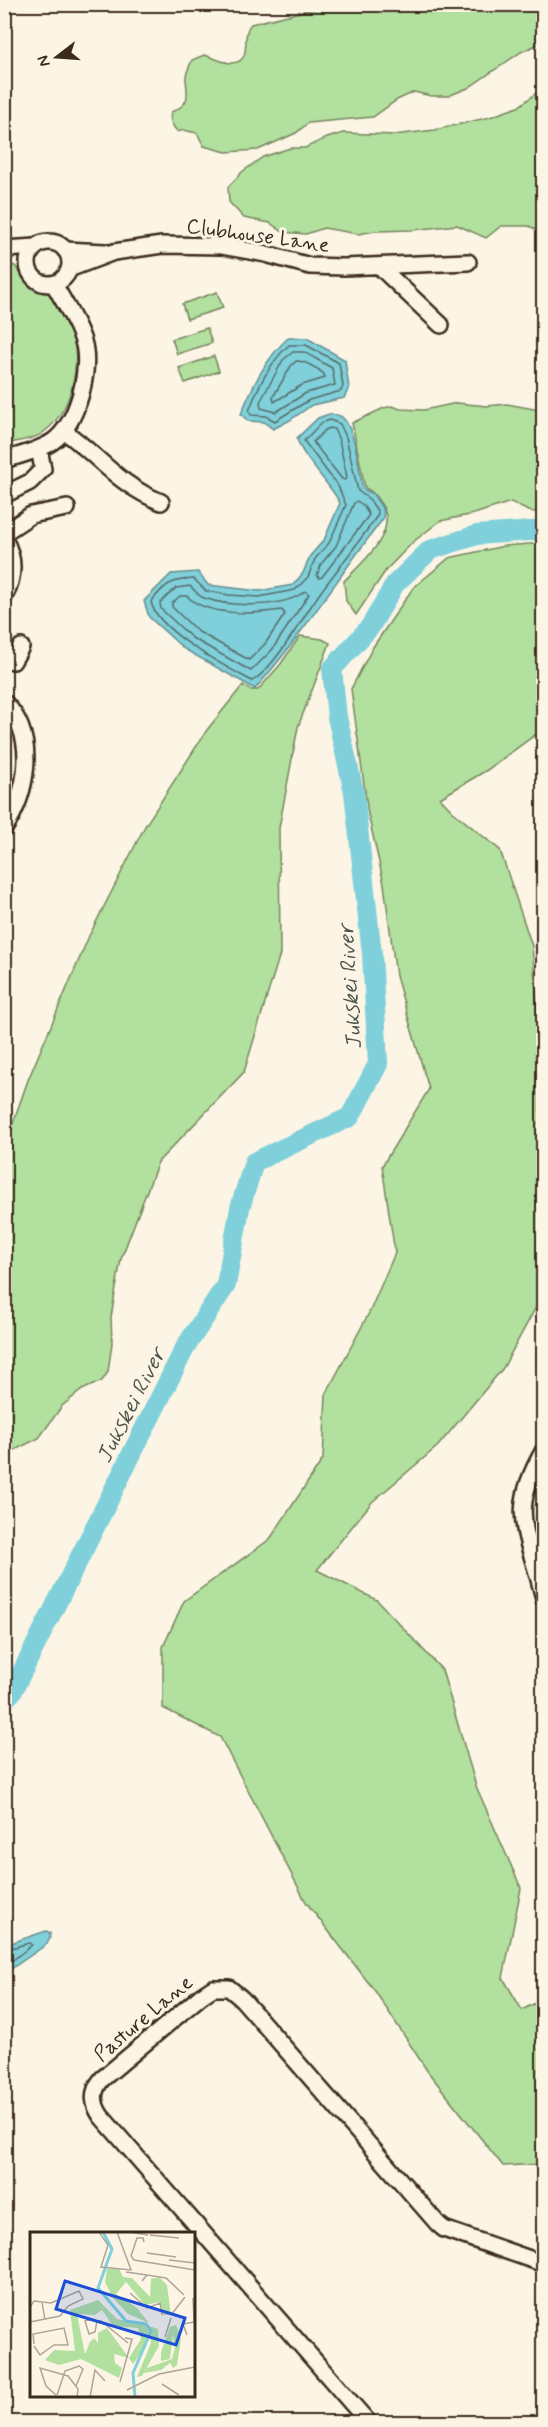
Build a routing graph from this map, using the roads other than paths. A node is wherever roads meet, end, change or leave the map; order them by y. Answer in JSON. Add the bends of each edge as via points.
{"nodes":[{"id":1,"x":36,"y":247,"type":"junction"},
{"id":2,"x":4,"y":249,"type":"edge"},
{"id":3,"x":65,"y":250,"type":"junction"},
{"id":4,"x":114,"y":252,"type":"junction"},
{"id":5,"x":4,"y":255,"type":"edge"},
{"id":6,"x":468,"y":262,"type":"dead end"},
{"id":7,"x":379,"y":266,"type":"junction"},
{"id":8,"x":69,"y":269,"type":"junction"},
{"id":9,"x":30,"y":272,"type":"junction"},
{"id":10,"x":54,"y":284,"type":"junction"},
{"id":11,"x":441,"y":325,"type":"dead end"},
{"id":12,"x":63,"y":431,"type":"junction"},
{"id":13,"x":39,"y":448,"type":"junction"},
{"id":14,"x":4,"y":460,"type":"edge"},
{"id":15,"x":4,"y":495,"type":"edge"},
{"id":16,"x":161,"y":502,"type":"dead end"},
{"id":17,"x":67,"y":508,"type":"dead end"},
{"id":18,"x":4,"y":533,"type":"edge"},
{"id":19,"x":4,"y":539,"type":"edge"},
{"id":20,"x":4,"y":597,"type":"edge"},
{"id":21,"x":21,"y":647,"type":"dead end"},
{"id":22,"x":4,"y":659,"type":"edge"},
{"id":23,"x":4,"y":702,"type":"edge"},
{"id":24,"x":4,"y":829,"type":"edge"},
{"id":25,"x":543,"y":1450,"type":"edge"},
{"id":26,"x":543,"y":1599,"type":"edge"},
{"id":27,"x":543,"y":2264,"type":"edge"},
{"id":28,"x":368,"y":2422,"type":"edge"}],
"edges":[{"from":1,"to":2,"type":"street"},
{"from":1,"to":3,"type":"street","via":[[51,243]]},
{"from":1,"to":9,"type":"street","via":[[30,254]]},
{"from":3,"to":4,"type":"street","name":"Clubhouse Lane"},
{"from":3,"to":8,"type":"street"},
{"from":4,"to":7,"type":"street","name":"Clubhouse Lane","via":[[198,244],[245,250],[310,266]]},
{"from":4,"to":8,"type":"street","name":"Clubhouse Lane"},
{"from":5,"to":9,"type":"street"},
{"from":6,"to":7,"type":"street","name":"Clubhouse Lane"},
{"from":7,"to":11,"type":"street"},
{"from":8,"to":10,"type":"street"},
{"from":9,"to":10,"type":"street","via":[[42,284]]},
{"from":10,"to":12,"type":"street","via":[[77,325],[87,361],[76,405]]},
{"from":12,"to":13,"type":"street"},
{"from":12,"to":16,"type":"street","via":[[130,487]]},
{"from":13,"to":14,"type":"street"},
{"from":13,"to":15,"type":"street","via":[[43,469],[30,482]]},
{"from":17,"to":18,"type":"street","via":[[31,515]]},
{"from":19,"to":20,"type":"street","via":[[12,564]]},
{"from":21,"to":22,"type":"street","via":[[13,661]]},
{"from":23,"to":24,"type":"street","via":[[19,721],[26,753],[21,799]]},
{"from":25,"to":26,"type":"street","via":[[529,1477],[522,1513]]},
{"from":27,"to":28,"type":"street","name":"Pasture Lane","via":[[438,2224],[229,1988],[213,1988],[201,1996],[102,2079],[94,2090],[100,2116]]}]}
